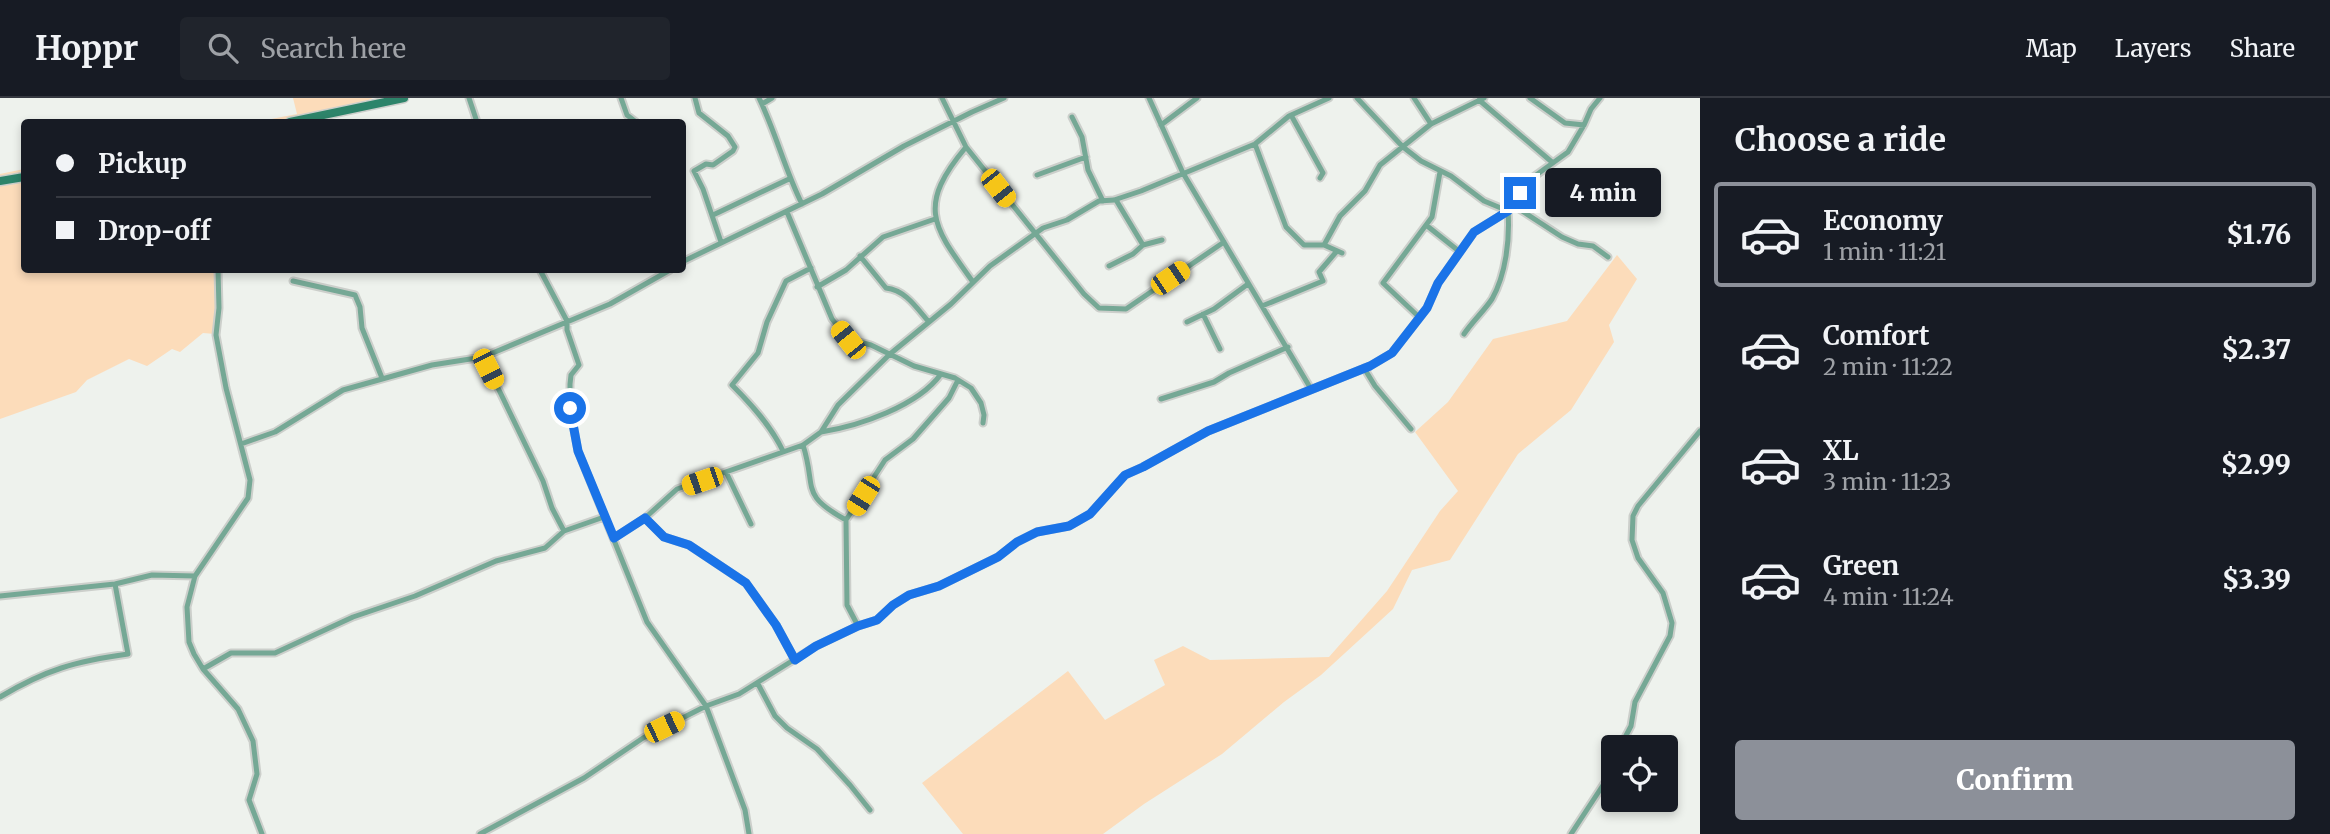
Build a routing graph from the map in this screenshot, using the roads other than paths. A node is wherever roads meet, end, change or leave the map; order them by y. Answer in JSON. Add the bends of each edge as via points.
{"nodes":[{"id":1,"x":404,"y":98,"type":"edge"},
{"id":2,"x":468,"y":98,"type":"edge"},
{"id":3,"x":621,"y":98,"type":"edge"},
{"id":4,"x":695,"y":98,"type":"edge"},
{"id":5,"x":772,"y":98,"type":"edge"},
{"id":6,"x":942,"y":98,"type":"edge"},
{"id":7,"x":1004,"y":98,"type":"edge"},
{"id":8,"x":1149,"y":98,"type":"edge"},
{"id":9,"x":1197,"y":98,"type":"edge"},
{"id":10,"x":1308,"y":98,"type":"edge"},
{"id":11,"x":1329,"y":98,"type":"edge"},
{"id":12,"x":1357,"y":98,"type":"edge"},
{"id":13,"x":1414,"y":98,"type":"edge"},
{"id":14,"x":1530,"y":98,"type":"edge"},
{"id":15,"x":1600,"y":98,"type":"edge"},
{"id":16,"x":1479,"y":100,"type":"edge"},
{"id":17,"x":760,"y":101,"type":"edge"},
{"id":18,"x":1314,"y":105,"type":"junction"},
{"id":19,"x":1291,"y":115,"type":"junction"},
{"id":20,"x":1072,"y":117,"type":"dead end"},
{"id":21,"x":304,"y":119,"type":"edge"},
{"id":22,"x":476,"y":119,"type":"edge"},
{"id":23,"x":632,"y":119,"type":"edge"},
{"id":24,"x":954,"y":123,"type":"junction"},
{"id":25,"x":1431,"y":124,"type":"junction"},
{"id":26,"x":1161,"y":125,"type":"junction"},
{"id":27,"x":1584,"y":125,"type":"junction"},
{"id":28,"x":1255,"y":144,"type":"junction"},
{"id":29,"x":966,"y":147,"type":"junction"},
{"id":30,"x":1403,"y":147,"type":"junction"},
{"id":31,"x":1086,"y":157,"type":"junction"},
{"id":32,"x":1553,"y":163,"type":"junction"},
{"id":33,"x":1440,"y":172,"type":"junction"},
{"id":34,"x":1184,"y":173,"type":"junction"},
{"id":35,"x":1037,"y":175,"type":"dead end"},
{"id":36,"x":21,"y":178,"type":"edge"},
{"id":37,"x":1320,"y":178,"type":"dead end"},
{"id":38,"x":789,"y":180,"type":"junction"},
{"id":39,"x":0,"y":181,"type":"edge"},
{"id":40,"x":1116,"y":200,"type":"junction"},
{"id":41,"x":1103,"y":201,"type":"junction"},
{"id":42,"x":802,"y":204,"type":"junction"},
{"id":43,"x":1513,"y":205,"type":"junction"},
{"id":44,"x":1508,"y":211,"type":"junction"},
{"id":45,"x":787,"y":212,"type":"junction"},
{"id":46,"x":713,"y":215,"type":"junction"},
{"id":47,"x":935,"y":219,"type":"junction"},
{"id":48,"x":1426,"y":225,"type":"junction"},
{"id":49,"x":1035,"y":234,"type":"junction"},
{"id":50,"x":1162,"y":240,"type":"dead end"},
{"id":51,"x":721,"y":242,"type":"junction"},
{"id":52,"x":1223,"y":242,"type":"junction"},
{"id":53,"x":1143,"y":245,"type":"junction"},
{"id":54,"x":1324,"y":245,"type":"junction"},
{"id":55,"x":1460,"y":252,"type":"junction"},
{"id":56,"x":860,"y":256,"type":"junction"},
{"id":57,"x":1608,"y":257,"type":"dead end"},
{"id":58,"x":686,"y":260,"type":"edge"},
{"id":59,"x":1109,"y":266,"type":"dead end"},
{"id":60,"x":811,"y":268,"type":"junction"},
{"id":61,"x":218,"y":273,"type":"edge"},
{"id":62,"x":542,"y":273,"type":"edge"},
{"id":63,"x":665,"y":273,"type":"edge"},
{"id":64,"x":293,"y":281,"type":"dead end"},
{"id":65,"x":973,"y":282,"type":"junction"},
{"id":66,"x":1248,"y":284,"type":"junction"},
{"id":67,"x":817,"y":287,"type":"junction"},
{"id":68,"x":1262,"y":306,"type":"junction"},
{"id":69,"x":1203,"y":314,"type":"junction"},
{"id":70,"x":1419,"y":317,"type":"junction"},
{"id":71,"x":567,"y":321,"type":"junction"},
{"id":72,"x":928,"y":321,"type":"junction"},
{"id":73,"x":1187,"y":322,"type":"dead end"},
{"id":74,"x":1464,"y":334,"type":"dead end"},
{"id":75,"x":1288,"y":347,"type":"junction"},
{"id":76,"x":1220,"y":349,"type":"dead end"},
{"id":77,"x":890,"y":354,"type":"junction"},
{"id":78,"x":483,"y":357,"type":"junction"},
{"id":79,"x":1364,"y":368,"type":"junction"},
{"id":80,"x":941,"y":374,"type":"junction"},
{"id":81,"x":382,"y":378,"type":"junction"},
{"id":82,"x":958,"y":380,"type":"junction"},
{"id":83,"x":1311,"y":388,"type":"junction"},
{"id":84,"x":1161,"y":399,"type":"dead end"},
{"id":85,"x":983,"y":423,"type":"dead end"},
{"id":86,"x":1411,"y":429,"type":"dead end"},
{"id":87,"x":1700,"y":431,"type":"edge"},
{"id":88,"x":821,"y":432,"type":"junction"},
{"id":89,"x":241,"y":444,"type":"junction"},
{"id":90,"x":803,"y":445,"type":"junction"},
{"id":91,"x":783,"y":451,"type":"junction"},
{"id":92,"x":726,"y":472,"type":"junction"},
{"id":93,"x":604,"y":517,"type":"junction"},
{"id":94,"x":645,"y":518,"type":"junction"},
{"id":95,"x":846,"y":520,"type":"junction"},
{"id":96,"x":751,"y":524,"type":"dead end"},
{"id":97,"x":564,"y":531,"type":"junction"},
{"id":98,"x":614,"y":538,"type":"junction"},
{"id":99,"x":195,"y":576,"type":"junction"},
{"id":100,"x":115,"y":583,"type":"junction"},
{"id":101,"x":0,"y":596,"type":"edge"},
{"id":102,"x":858,"y":626,"type":"junction"},
{"id":103,"x":795,"y":660,"type":"junction"},
{"id":104,"x":203,"y":669,"type":"junction"},
{"id":105,"x":758,"y":684,"type":"junction"},
{"id":106,"x":0,"y":698,"type":"edge"},
{"id":107,"x":706,"y":706,"type":"junction"},
{"id":108,"x":1626,"y":735,"type":"edge"},
{"id":109,"x":1601,"y":784,"type":"edge"},
{"id":110,"x":870,"y":810,"type":"dead end"},
{"id":111,"x":262,"y":834,"type":"edge"},
{"id":112,"x":480,"y":834,"type":"edge"},
{"id":113,"x":749,"y":834,"type":"edge"},
{"id":114,"x":1571,"y":834,"type":"edge"}],
"edges":[{"from":1,"to":21,"type":"main road"},
{"from":2,"to":22,"type":"street"},
{"from":3,"to":23,"type":"street"},
{"from":4,"to":46,"type":"street","via":[[699,113],[728,136],[734,148],[713,165],[694,171]]},
{"from":5,"to":17,"type":"street"},
{"from":6,"to":24,"type":"street"},
{"from":7,"to":24,"type":"street"},
{"from":8,"to":26,"type":"street"},
{"from":9,"to":26,"type":"street"},
{"from":10,"to":18,"type":"street"},
{"from":11,"to":18,"type":"street"},
{"from":12,"to":30,"type":"street"},
{"from":13,"to":25,"type":"street"},
{"from":14,"to":27,"type":"street","via":[[1565,123]]},
{"from":15,"to":27,"type":"street"},
{"from":16,"to":25,"type":"street"},
{"from":16,"to":32,"type":"street"},
{"from":17,"to":38,"type":"street"},
{"from":18,"to":19,"type":"street"},
{"from":19,"to":28,"type":"street"},
{"from":19,"to":37,"type":"street","via":[[1318,160],[1323,173]]},
{"from":20,"to":31,"type":"street"},
{"from":24,"to":29,"type":"street"},
{"from":24,"to":42,"type":"street"},
{"from":25,"to":30,"type":"street"},
{"from":26,"to":34,"type":"street"},
{"from":27,"to":32,"type":"street","via":[[1567,152]]},
{"from":28,"to":34,"type":"street"},
{"from":28,"to":54,"type":"street","via":[[1286,227],[1304,245]]},
{"from":29,"to":47,"type":"street","via":[[935,195]]},
{"from":29,"to":49,"type":"street"},
{"from":30,"to":33,"type":"street"},
{"from":30,"to":54,"type":"street","via":[[1380,165],[1365,191],[1339,216]]},
{"from":31,"to":35,"type":"street"},
{"from":31,"to":41,"type":"street"},
{"from":32,"to":43,"type":"street","via":[[1532,178]]},
{"from":33,"to":44,"type":"street"},
{"from":33,"to":48,"type":"street","via":[[1432,217]]},
{"from":34,"to":40,"type":"street"},
{"from":34,"to":52,"type":"street"},
{"from":36,"to":39,"type":"main road"},
{"from":38,"to":42,"type":"street"},
{"from":38,"to":46,"type":"street"},
{"from":40,"to":41,"type":"street"},
{"from":40,"to":53,"type":"street"},
{"from":41,"to":49,"type":"street"},
{"from":42,"to":45,"type":"street"},
{"from":43,"to":44,"type":"street"},
{"from":43,"to":57,"type":"street","via":[[1562,237],[1593,246]]},
{"from":44,"to":55,"type":"street","via":[[1474,232]]},
{"from":44,"to":74,"type":"street","via":[[1504,262],[1492,299]]},
{"from":45,"to":51,"type":"street"},
{"from":45,"to":60,"type":"street"},
{"from":46,"to":51,"type":"street"},
{"from":47,"to":56,"type":"street","via":[[883,237]]},
{"from":47,"to":65,"type":"street","via":[[944,242]]},
{"from":48,"to":55,"type":"street"},
{"from":48,"to":70,"type":"street","via":[[1383,283]]},
{"from":49,"to":52,"type":"street","via":[[1099,308],[1126,309]]},
{"from":49,"to":65,"type":"street"},
{"from":50,"to":53,"type":"street"},
{"from":51,"to":58,"type":"street"},
{"from":52,"to":66,"type":"street"},
{"from":53,"to":59,"type":"street"},
{"from":54,"to":68,"type":"street","via":[[1339,252],[1319,272],[1323,281]]},
{"from":55,"to":70,"type":"street"},
{"from":56,"to":67,"type":"street"},
{"from":56,"to":72,"type":"street","via":[[886,288],[911,300]]},
{"from":60,"to":67,"type":"street"},
{"from":60,"to":91,"type":"street","via":[[786,281],[758,353],[733,384]]},
{"from":61,"to":89,"type":"street","via":[[216,335]]},
{"from":62,"to":71,"type":"street"},
{"from":63,"to":71,"type":"street","via":[[610,304]]},
{"from":64,"to":81,"type":"street","via":[[355,295],[362,328]]},
{"from":65,"to":72,"type":"street"},
{"from":66,"to":68,"type":"street"},
{"from":66,"to":69,"type":"street"},
{"from":67,"to":77,"type":"street","via":[[848,340]]},
{"from":68,"to":75,"type":"street"},
{"from":69,"to":73,"type":"street"},
{"from":69,"to":76,"type":"street"},
{"from":70,"to":79,"type":"street","via":[[1392,353]]},
{"from":71,"to":78,"type":"street"},
{"from":71,"to":93,"type":"street","via":[[579,365],[570,384],[578,451]]},
{"from":72,"to":77,"type":"street"},
{"from":75,"to":83,"type":"street"},
{"from":75,"to":84,"type":"street","via":[[1214,382]]},
{"from":77,"to":80,"type":"street"},
{"from":77,"to":88,"type":"street","via":[[838,405]]},
{"from":78,"to":81,"type":"street"},
{"from":78,"to":97,"type":"street"},
{"from":79,"to":83,"type":"street"},
{"from":79,"to":86,"type":"street"},
{"from":80,"to":82,"type":"street"},
{"from":80,"to":88,"type":"street","via":[[916,396],[876,418]]},
{"from":81,"to":89,"type":"street","via":[[343,390],[275,432]]},
{"from":82,"to":85,"type":"street","via":[[971,388],[981,403]]},
{"from":82,"to":95,"type":"street","via":[[913,439],[885,460]]},
{"from":83,"to":102,"type":"street","via":[[1208,431],[1125,475],[1090,514],[1069,526],[1037,532],[998,557],[939,586],[909,595],[877,620]]},
{"from":87,"to":108,"type":"street","via":[[1633,516],[1632,540],[1638,558],[1663,593],[1672,623],[1670,636],[1635,702]]},
{"from":88,"to":90,"type":"street"},
{"from":89,"to":99,"type":"street","via":[[250,480],[248,498]]},
{"from":90,"to":91,"type":"street"},
{"from":90,"to":95,"type":"street","via":[[813,496]]},
{"from":91,"to":92,"type":"street"},
{"from":92,"to":94,"type":"street","via":[[677,489]]},
{"from":92,"to":96,"type":"street"},
{"from":93,"to":97,"type":"street"},
{"from":93,"to":98,"type":"street"},
{"from":94,"to":98,"type":"street"},
{"from":94,"to":103,"type":"street","via":[[664,537],[689,545],[746,583]]},
{"from":95,"to":102,"type":"street","via":[[847,606]]},
{"from":97,"to":104,"type":"street","via":[[545,548],[496,561],[275,653],[232,653]]},
{"from":98,"to":107,"type":"street","via":[[647,622]]},
{"from":99,"to":100,"type":"street","via":[[152,575]]},
{"from":99,"to":104,"type":"street","via":[[187,607],[189,642]]},
{"from":100,"to":101,"type":"street"},
{"from":100,"to":106,"type":"street","via":[[128,654],[58,668]]},
{"from":102,"to":103,"type":"street"},
{"from":103,"to":105,"type":"street"},
{"from":104,"to":111,"type":"street","via":[[238,709],[253,741],[257,774],[250,800]]},
{"from":105,"to":107,"type":"street"},
{"from":105,"to":110,"type":"street","via":[[775,716],[817,750]]},
{"from":107,"to":112,"type":"street"},
{"from":107,"to":113,"type":"street","via":[[745,810]]},
{"from":109,"to":114,"type":"street"}]}
